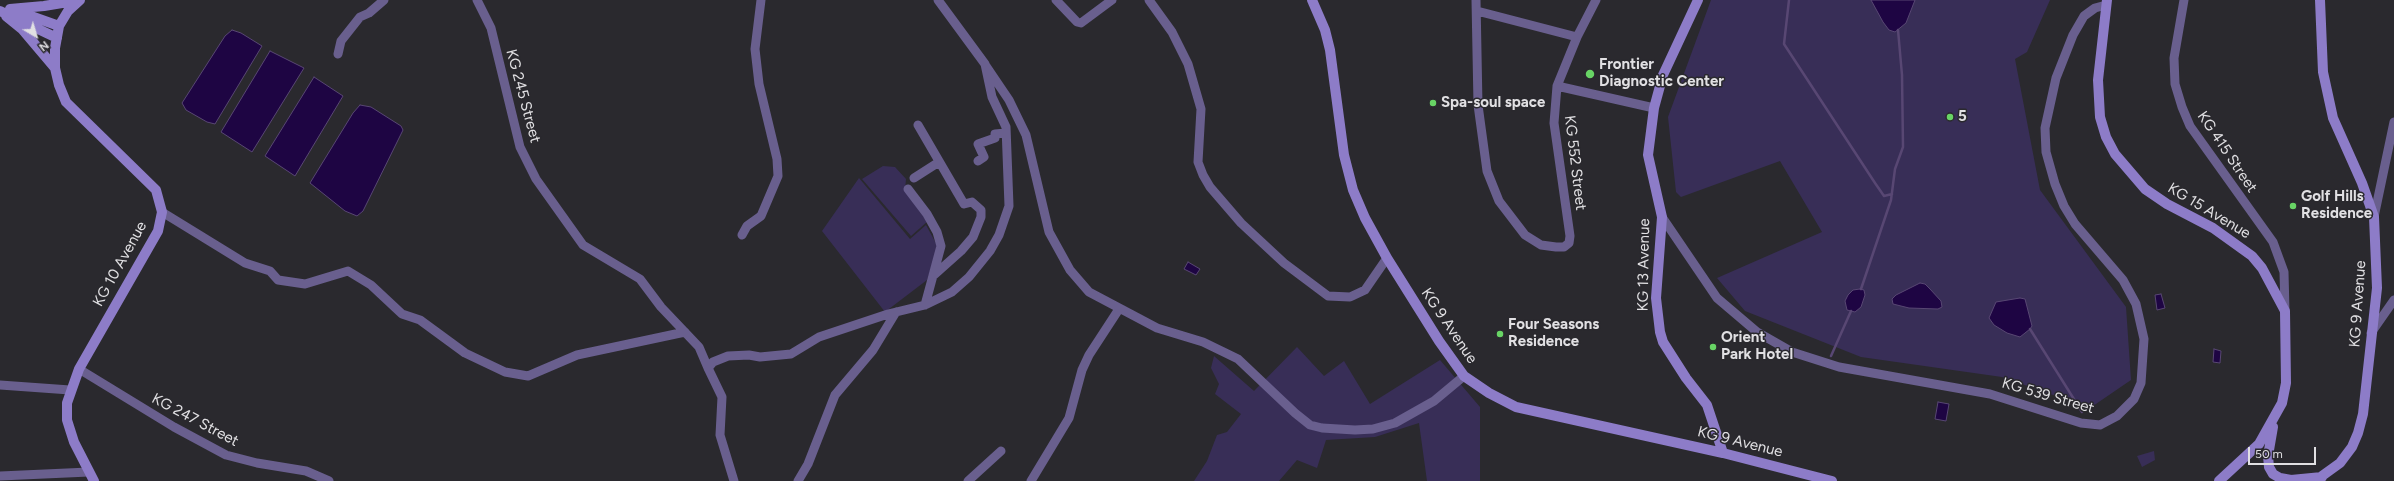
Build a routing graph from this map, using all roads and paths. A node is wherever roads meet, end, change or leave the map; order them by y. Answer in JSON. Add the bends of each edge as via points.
{"nodes":[{"id":1,"x":80,"y":0,"type":"edge"},
{"id":2,"x":384,"y":0,"type":"edge"},
{"id":3,"x":477,"y":0,"type":"edge"},
{"id":4,"x":761,"y":0,"type":"edge"},
{"id":5,"x":938,"y":0,"type":"edge"},
{"id":6,"x":1056,"y":0,"type":"edge"},
{"id":7,"x":1112,"y":0,"type":"edge"},
{"id":8,"x":1149,"y":0,"type":"edge"},
{"id":9,"x":1312,"y":0,"type":"edge"},
{"id":10,"x":1476,"y":0,"type":"edge"},
{"id":11,"x":1596,"y":0,"type":"edge"},
{"id":12,"x":1698,"y":0,"type":"edge"},
{"id":13,"x":2184,"y":0,"type":"edge"},
{"id":14,"x":2320,"y":0,"type":"edge"},
{"id":15,"x":2107,"y":2,"type":"edge"},
{"id":16,"x":4,"y":10,"type":"edge"},
{"id":17,"x":1477,"y":11,"type":"junction"},
{"id":18,"x":59,"y":26,"type":"junction"},
{"id":19,"x":1577,"y":37,"type":"junction"},
{"id":20,"x":57,"y":38,"type":"junction"},
{"id":21,"x":338,"y":54,"type":"dead end"},
{"id":22,"x":985,"y":64,"type":"junction"},
{"id":23,"x":55,"y":68,"type":"junction"},
{"id":24,"x":1557,"y":86,"type":"junction"},
{"id":25,"x":1654,"y":108,"type":"junction"},
{"id":26,"x":2394,"y":122,"type":"edge"},
{"id":27,"x":918,"y":125,"type":"dead end"},
{"id":28,"x":1006,"y":133,"type":"junction"},
{"id":29,"x":978,"y":161,"type":"dead end"},
{"id":30,"x":939,"y":162,"type":"junction"},
{"id":31,"x":914,"y":178,"type":"dead end"},
{"id":32,"x":908,"y":189,"type":"dead end"},
{"id":33,"x":162,"y":212,"type":"junction"},
{"id":34,"x":1662,"y":217,"type":"junction"},
{"id":35,"x":2374,"y":217,"type":"junction"},
{"id":36,"x":742,"y":235,"type":"dead end"},
{"id":37,"x":1387,"y":258,"type":"junction"},
{"id":38,"x":933,"y":276,"type":"junction"},
{"id":39,"x":2394,"y":300,"type":"edge"},
{"id":40,"x":925,"y":306,"type":"junction"},
{"id":41,"x":1119,"y":309,"type":"junction"},
{"id":42,"x":2285,"y":311,"type":"junction"},
{"id":43,"x":896,"y":312,"type":"junction"},
{"id":44,"x":685,"y":332,"type":"junction"},
{"id":45,"x":2371,"y":333,"type":"junction"},
{"id":46,"x":708,"y":368,"type":"junction"},
{"id":47,"x":79,"y":369,"type":"junction"},
{"id":48,"x":1464,"y":376,"type":"junction"},
{"id":49,"x":0,"y":385,"type":"edge"},
{"id":50,"x":70,"y":390,"type":"junction"},
{"id":51,"x":2274,"y":419,"type":"junction"},
{"id":52,"x":1001,"y":451,"type":"dead end"},
{"id":53,"x":1723,"y":453,"type":"junction"},
{"id":54,"x":0,"y":476,"type":"edge"},
{"id":55,"x":92,"y":477,"type":"edge"},
{"id":56,"x":2319,"y":479,"type":"edge"},
{"id":57,"x":329,"y":481,"type":"edge"},
{"id":58,"x":734,"y":481,"type":"edge"},
{"id":59,"x":798,"y":481,"type":"edge"},
{"id":60,"x":968,"y":481,"type":"edge"},
{"id":61,"x":1031,"y":481,"type":"edge"},
{"id":62,"x":1832,"y":481,"type":"edge"},
{"id":63,"x":2219,"y":481,"type":"edge"}],
"edges":[{"from":1,"to":16,"type":"main road"},
{"from":1,"to":18,"type":"main road","name":"KG 10 Avenue","via":[[68,11]]},
{"from":2,"to":21,"type":"street","via":[[360,17],[342,41]]},
{"from":3,"to":44,"type":"street","name":"KG 245 Street","via":[[491,28],[520,147],[536,179],[583,245],[640,279],[661,307]]},
{"from":4,"to":36,"type":"street","via":[[755,49],[759,84],[777,159],[778,176],[761,216],[747,226]]},
{"from":5,"to":22,"type":"street"},
{"from":6,"to":7,"type":"street","via":[[1081,23]]},
{"from":8,"to":37,"type":"street","via":[[1172,32],[1188,64],[1201,109],[1198,162],[1203,175],[1241,223],[1284,263],[1328,296],[1350,297],[1365,290]]},
{"from":9,"to":37,"type":"main road","name":"KG 9 Avenue","via":[[1325,30],[1330,50],[1344,155],[1353,190],[1364,218]]},
{"from":10,"to":17,"type":"street"},
{"from":11,"to":19,"type":"street","name":"KG 552 Street"},
{"from":12,"to":25,"type":"main road","name":"KG 13 Avenue","via":[[1663,75]]},
{"from":13,"to":42,"type":"street","name":"KG 415 Street","via":[[2174,58],[2175,84],[2182,108],[2190,126],[2273,242],[2284,272]]},
{"from":14,"to":35,"type":"main road","name":"KG 9 Avenue","via":[[2323,72],[2333,118]]},
{"from":15,"to":34,"type":"street","name":"KG 539 Street","via":[[2084,16],[2073,35],[2056,78],[2045,128],[2046,152],[2064,206],[2075,224],[2123,280],[2136,304],[2144,339],[2141,383],[2134,399],[2117,416],[2100,425],[2081,423],[1990,394],[1839,367],[1792,352],[1757,332],[1717,298]]},
{"from":15,"to":42,"type":"main road","name":"KG 15 Avenue","via":[[2098,80],[2100,117],[2115,154],[2145,189],[2167,204],[2213,228],[2252,256],[2262,268]]},
{"from":16,"to":18,"type":"main road"},
{"from":16,"to":20,"type":"main road"},
{"from":16,"to":23,"type":"main road"},
{"from":17,"to":19,"type":"street"},
{"from":17,"to":24,"type":"street","name":"KG 552 Street","via":[[1478,105],[1487,171],[1493,189],[1505,211],[1532,241],[1556,247],[1569,243],[1570,236],[1554,123]]},
{"from":18,"to":20,"type":"main road","name":"KG 10 Avenue"},
{"from":19,"to":24,"type":"street","name":"KG 552 Street"},
{"from":20,"to":23,"type":"main road","name":"KG 10 Avenue"},
{"from":22,"to":28,"type":"street","via":[[992,97]]},
{"from":22,"to":41,"type":"street","via":[[1009,100],[1026,135],[1049,232],[1059,253],[1084,288]]},
{"from":23,"to":33,"type":"main road","name":"KG 10 Avenue","via":[[66,102],[148,180],[156,190]]},
{"from":24,"to":25,"type":"street"},
{"from":25,"to":34,"type":"main road","name":"KG 13 Avenue","via":[[1648,155]]},
{"from":26,"to":35,"type":"street"},
{"from":27,"to":30,"type":"street"},
{"from":28,"to":29,"type":"street","via":[[995,134],[995,138],[978,144],[984,157]]},
{"from":28,"to":40,"type":"street","via":[[1009,206],[999,235],[969,277],[952,292]]},
{"from":30,"to":31,"type":"street"},
{"from":30,"to":38,"type":"street","via":[[964,204],[972,202],[981,210],[981,217],[973,236],[961,251]]},
{"from":32,"to":38,"type":"street","via":[[937,232],[941,246]]},
{"from":33,"to":44,"type":"street","via":[[246,264],[270,271],[278,280],[305,284],[348,271],[371,285],[402,314],[420,320],[465,353],[505,372],[528,376],[577,355]]},
{"from":33,"to":47,"type":"main road","name":"KG 10 Avenue","via":[[158,231]]},
{"from":34,"to":53,"type":"main road","name":"KG 13 Avenue","via":[[1656,298],[1660,332],[1686,378],[1707,406]]},
{"from":35,"to":45,"type":"main road","name":"KG 9 Avenue","via":[[2377,288]]},
{"from":37,"to":48,"type":"main road","name":"KG 9 Avenue"},
{"from":38,"to":40,"type":"street"},
{"from":39,"to":45,"type":"street"},
{"from":40,"to":43,"type":"street"},
{"from":41,"to":48,"type":"street","via":[[1157,328],[1203,342],[1238,359],[1295,413],[1310,425],[1322,428],[1355,430],[1394,423],[1434,401]]},
{"from":41,"to":61,"type":"street","via":[[1088,356],[1069,418]]},
{"from":42,"to":51,"type":"main road","name":"KG 15 Avenue","via":[[2286,383],[2282,403]]},
{"from":43,"to":46,"type":"street","via":[[819,337],[791,354],[723,357]]},
{"from":43,"to":59,"type":"street","via":[[873,350],[835,395],[808,464]]},
{"from":44,"to":46,"type":"street","name":"KG 245 Street","via":[[699,347]]},
{"from":45,"to":56,"type":"main road","name":"KG 9 Avenue","via":[[2363,414],[2358,432],[2352,447],[2340,463]]},
{"from":46,"to":58,"type":"street","name":"KG 245 Street","via":[[722,397],[720,435]]},
{"from":47,"to":50,"type":"main road","name":"KG 10 Avenue"},
{"from":47,"to":57,"type":"street","name":"KG 247 Street","via":[[174,427],[226,455],[257,464],[306,471]]},
{"from":48,"to":53,"type":"main road","name":"KG 9 Avenue","via":[[1488,394],[1516,407]]},
{"from":49,"to":50,"type":"street"},
{"from":50,"to":55,"type":"main road","name":"KG 10 Avenue","via":[[67,420],[74,442]]},
{"from":51,"to":56,"type":"main road","via":[[2268,456],[2273,474],[2291,480]]},
{"from":51,"to":63,"type":"main road","name":"KG 15 Avenue","via":[[2258,444]]},
{"from":52,"to":60,"type":"street"},
{"from":53,"to":62,"type":"main road","name":"KG 9 Avenue"},
{"from":54,"to":55,"type":"street"}]}
